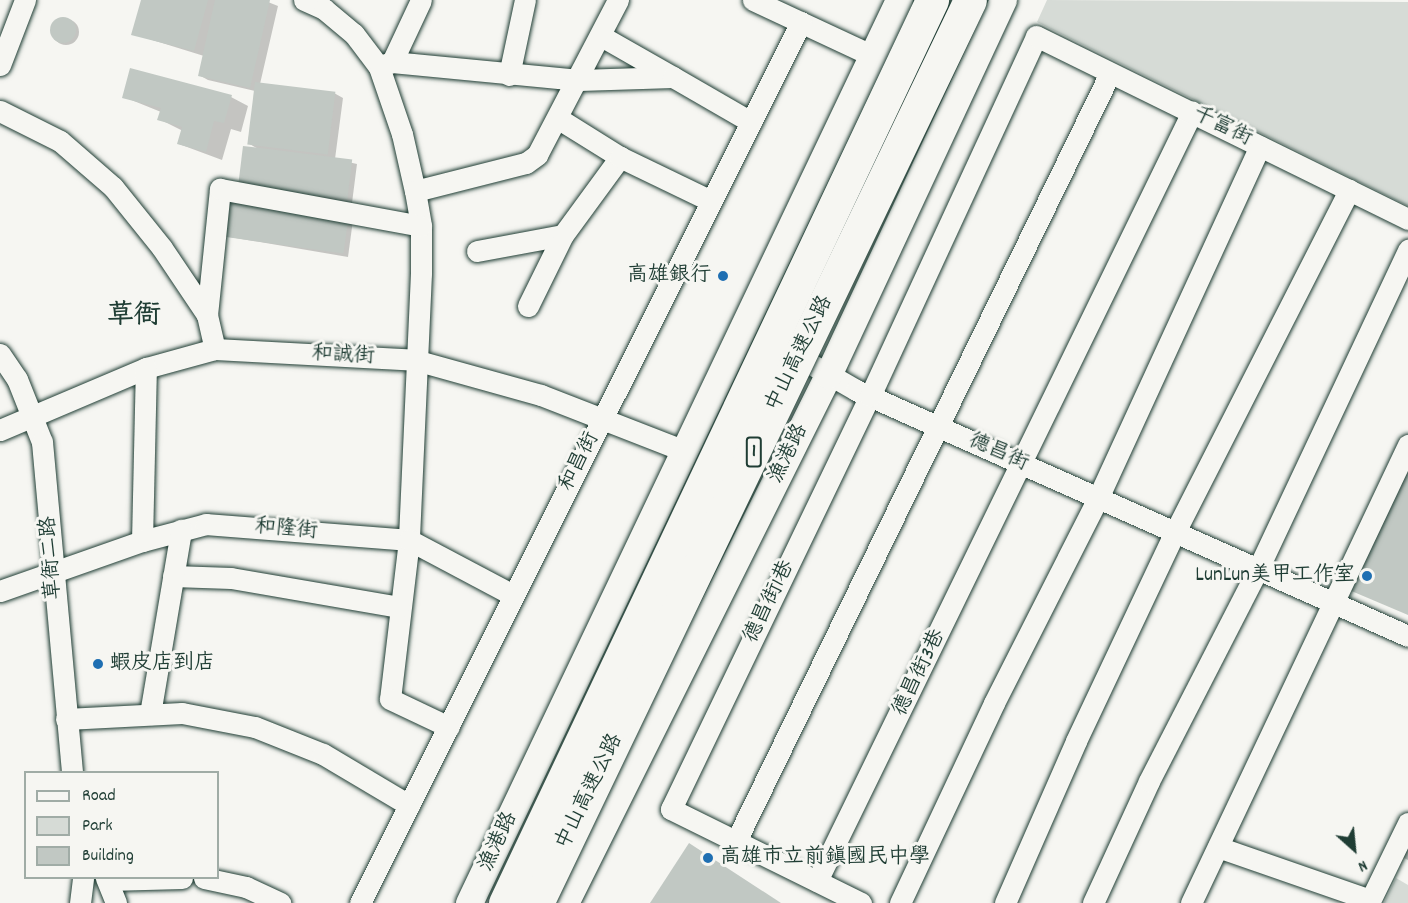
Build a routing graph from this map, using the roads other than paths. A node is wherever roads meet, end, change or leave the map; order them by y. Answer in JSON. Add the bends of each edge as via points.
{"nodes":[{"id":1,"x":25,"y":0,"type":"edge"},
{"id":2,"x":304,"y":0,"type":"edge"},
{"id":3,"x":421,"y":0,"type":"edge"},
{"id":4,"x":525,"y":0,"type":"edge"},
{"id":5,"x":618,"y":0,"type":"edge"},
{"id":6,"x":753,"y":0,"type":"edge"},
{"id":7,"x":899,"y":0,"type":"edge"},
{"id":8,"x":932,"y":0,"type":"edge"},
{"id":9,"x":970,"y":0,"type":"edge"},
{"id":10,"x":1003,"y":0,"type":"edge"},
{"id":11,"x":801,"y":22,"type":"junction"},
{"id":12,"x":601,"y":36,"type":"junction"},
{"id":13,"x":1036,"y":36,"type":"joint"},
{"id":14,"x":871,"y":55,"type":"junction"},
{"id":15,"x":386,"y":64,"type":"junction"},
{"id":16,"x":0,"y":65,"type":"edge"},
{"id":17,"x":1110,"y":72,"type":"junction"},
{"id":18,"x":509,"y":75,"type":"junction"},
{"id":19,"x":673,"y":77,"type":"junction"},
{"id":20,"x":579,"y":80,"type":"junction"},
{"id":21,"x":0,"y":111,"type":"edge"},
{"id":22,"x":1192,"y":112,"type":"junction"},
{"id":23,"x":559,"y":119,"type":"junction"},
{"id":24,"x":751,"y":122,"type":"junction"},
{"id":25,"x":1260,"y":146,"type":"junction"},
{"id":26,"x":620,"y":157,"type":"junction"},
{"id":27,"x":1349,"y":190,"type":"junction"},
{"id":28,"x":415,"y":191,"type":"junction"},
{"id":29,"x":711,"y":201,"type":"junction"},
{"id":30,"x":1408,"y":219,"type":"edge"},
{"id":31,"x":421,"y":226,"type":"junction"},
{"id":32,"x":563,"y":235,"type":"junction"},
{"id":33,"x":1408,"y":250,"type":"edge"},
{"id":34,"x":477,"y":251,"type":"dead end"},
{"id":35,"x":528,"y":306,"type":"dead end"},
{"id":36,"x":207,"y":315,"type":"junction"},
{"id":37,"x":745,"y":325,"type":"junction"},
{"id":38,"x":215,"y":349,"type":"junction"},
{"id":39,"x":0,"y":354,"type":"edge"},
{"id":40,"x":415,"y":360,"type":"junction"},
{"id":41,"x":147,"y":368,"type":"junction"},
{"id":42,"x":828,"y":375,"type":"junction"},
{"id":43,"x":870,"y":396,"type":"junction"},
{"id":44,"x":34,"y":414,"type":"junction"},
{"id":45,"x":602,"y":419,"type":"junction"},
{"id":46,"x":938,"y":426,"type":"junction"},
{"id":47,"x":0,"y":430,"type":"edge"},
{"id":48,"x":1408,"y":445,"type":"edge"},
{"id":49,"x":685,"y":451,"type":"junction"},
{"id":50,"x":1020,"y":463,"type":"junction"},
{"id":51,"x":1098,"y":498,"type":"junction"},
{"id":52,"x":181,"y":530,"type":"junction"},
{"id":53,"x":1175,"y":532,"type":"junction"},
{"id":54,"x":409,"y":540,"type":"junction"},
{"id":55,"x":142,"y":541,"type":"junction"},
{"id":56,"x":1258,"y":569,"type":"junction"},
{"id":57,"x":52,"y":570,"type":"junction"},
{"id":58,"x":173,"y":576,"type":"junction"},
{"id":59,"x":0,"y":591,"type":"edge"},
{"id":60,"x":513,"y":595,"type":"junction"},
{"id":61,"x":1332,"y":602,"type":"junction"},
{"id":62,"x":399,"y":607,"type":"junction"},
{"id":63,"x":1408,"y":636,"type":"edge"},
{"id":64,"x":150,"y":714,"type":"junction"},
{"id":65,"x":66,"y":718,"type":"junction"},
{"id":66,"x":449,"y":727,"type":"junction"},
{"id":67,"x":72,"y":771,"type":"edge"},
{"id":68,"x":409,"y":805,"type":"junction"},
{"id":69,"x":1408,"y":824,"type":"edge"},
{"id":70,"x":736,"y":841,"type":"junction"},
{"id":71,"x":1218,"y":847,"type":"junction"},
{"id":72,"x":1400,"y":862,"type":"edge"},
{"id":73,"x":83,"y":879,"type":"edge"},
{"id":74,"x":107,"y":879,"type":"edge"},
{"id":75,"x":209,"y":879,"type":"edge"},
{"id":76,"x":816,"y":881,"type":"junction"},
{"id":77,"x":1370,"y":902,"type":"edge"},
{"id":78,"x":80,"y":903,"type":"edge"},
{"id":79,"x":116,"y":903,"type":"edge"},
{"id":80,"x":281,"y":903,"type":"edge"},
{"id":81,"x":360,"y":903,"type":"edge"},
{"id":82,"x":469,"y":903,"type":"edge"},
{"id":83,"x":505,"y":903,"type":"edge"},
{"id":84,"x":537,"y":903,"type":"edge"},
{"id":85,"x":565,"y":903,"type":"edge"},
{"id":86,"x":861,"y":903,"type":"edge"},
{"id":87,"x":900,"y":903,"type":"edge"},
{"id":88,"x":1005,"y":903,"type":"edge"},
{"id":89,"x":1093,"y":903,"type":"edge"},
{"id":90,"x":1191,"y":903,"type":"edge"}],
"edges":[{"from":1,"to":16,"type":"street"},
{"from":2,"to":15,"type":"street","via":[[324,9]]},
{"from":3,"to":15,"type":"street"},
{"from":4,"to":18,"type":"street"},
{"from":5,"to":12,"type":"street"},
{"from":6,"to":11,"type":"street"},
{"from":7,"to":14,"type":"street","name":"漁港路"},
{"from":8,"to":83,"type":"highway","name":"中山高速公路","number":"1","bridge":true},
{"from":9,"to":84,"type":"highway","name":"中山高速公路","number":"1","bridge":true},
{"from":10,"to":42,"type":"street","name":"漁港路"},
{"from":11,"to":14,"type":"street"},
{"from":11,"to":24,"type":"street","name":"和昌街"},
{"from":12,"to":19,"type":"street"},
{"from":12,"to":20,"type":"street"},
{"from":13,"to":17,"type":"street","name":"千富街"},
{"from":13,"to":43,"type":"street","name":"德昌街1巷"},
{"from":14,"to":37,"type":"street","name":"漁港路"},
{"from":15,"to":18,"type":"street"},
{"from":15,"to":28,"type":"street"},
{"from":17,"to":22,"type":"street","name":"千富街"},
{"from":17,"to":46,"type":"street"},
{"from":18,"to":20,"type":"street"},
{"from":19,"to":20,"type":"street"},
{"from":19,"to":24,"type":"street"},
{"from":20,"to":23,"type":"street"},
{"from":21,"to":36,"type":"street","via":[[60,141],[113,187],[162,248]]},
{"from":22,"to":25,"type":"street","name":"千富街"},
{"from":22,"to":50,"type":"street","name":"德昌街3巷"},
{"from":23,"to":26,"type":"street"},
{"from":23,"to":28,"type":"street","via":[[537,155],[526,163]]},
{"from":24,"to":29,"type":"street","name":"和昌街"},
{"from":25,"to":27,"type":"street","name":"千富街"},
{"from":25,"to":51,"type":"street"},
{"from":26,"to":29,"type":"street"},
{"from":26,"to":32,"type":"street"},
{"from":27,"to":30,"type":"street","name":"千富街"},
{"from":27,"to":53,"type":"street"},
{"from":28,"to":31,"type":"street"},
{"from":29,"to":45,"type":"street","name":"和昌街"},
{"from":31,"to":36,"type":"street","via":[[220,189]]},
{"from":31,"to":40,"type":"street"},
{"from":32,"to":34,"type":"street"},
{"from":32,"to":35,"type":"street"},
{"from":33,"to":56,"type":"street"},
{"from":36,"to":38,"type":"street"},
{"from":37,"to":42,"type":"street","name":"德昌街"},
{"from":37,"to":49,"type":"street","name":"漁港路"},
{"from":38,"to":40,"type":"street","name":"和誠街"},
{"from":38,"to":41,"type":"street","name":"和誠街"},
{"from":39,"to":44,"type":"street","name":"草衙二路"},
{"from":40,"to":45,"type":"street","name":"和誠街","via":[[541,395]]},
{"from":40,"to":54,"type":"street"},
{"from":41,"to":44,"type":"street","name":"和誠街"},
{"from":41,"to":55,"type":"street"},
{"from":42,"to":43,"type":"street","name":"德昌街"},
{"from":42,"to":85,"type":"street","name":"漁港路"},
{"from":43,"to":46,"type":"street","name":"德昌街"},
{"from":43,"to":70,"type":"street","name":"德昌街1巷","via":[[671,809]]},
{"from":44,"to":47,"type":"street","name":"和誠街"},
{"from":44,"to":57,"type":"street","name":"草衙二路","via":[[42,442]]},
{"from":45,"to":49,"type":"street","name":"和誠街"},
{"from":45,"to":60,"type":"street","name":"和昌街"},
{"from":46,"to":50,"type":"street","name":"德昌街"},
{"from":46,"to":70,"type":"street"},
{"from":48,"to":61,"type":"street"},
{"from":49,"to":82,"type":"street","name":"漁港路"},
{"from":50,"to":51,"type":"street","name":"德昌街"},
{"from":50,"to":76,"type":"street","name":"德昌街3巷"},
{"from":51,"to":53,"type":"street","name":"德昌街"},
{"from":51,"to":87,"type":"street","via":[[994,703]]},
{"from":52,"to":54,"type":"street","name":"和隆街","via":[[206,524]]},
{"from":52,"to":55,"type":"street","name":"和隆街"},
{"from":52,"to":58,"type":"street"},
{"from":53,"to":56,"type":"street","name":"德昌街"},
{"from":53,"to":88,"type":"street"},
{"from":54,"to":60,"type":"street","name":"和隆街"},
{"from":54,"to":62,"type":"street"},
{"from":55,"to":57,"type":"street","name":"和隆街"},
{"from":56,"to":61,"type":"street","name":"德昌街"},
{"from":56,"to":89,"type":"street","via":[[1149,781]]},
{"from":57,"to":59,"type":"street","name":"和隆街"},
{"from":57,"to":65,"type":"street","name":"草衙二路"},
{"from":58,"to":62,"type":"street","via":[[231,578]]},
{"from":58,"to":64,"type":"street"},
{"from":60,"to":66,"type":"street","name":"和昌街"},
{"from":61,"to":63,"type":"street","name":"德昌街"},
{"from":61,"to":71,"type":"street"},
{"from":62,"to":66,"type":"street","via":[[390,699]]},
{"from":64,"to":65,"type":"street"},
{"from":64,"to":68,"type":"street","via":[[182,713],[255,727],[323,754]]},
{"from":65,"to":67,"type":"street","name":"草衙二路"},
{"from":66,"to":68,"type":"street","name":"和昌街"},
{"from":68,"to":81,"type":"street","name":"和昌街"},
{"from":69,"to":72,"type":"street"},
{"from":70,"to":76,"type":"street"},
{"from":71,"to":77,"type":"street"},
{"from":71,"to":90,"type":"street"},
{"from":72,"to":77,"type":"street"},
{"from":73,"to":78,"type":"street"},
{"from":74,"to":79,"type":"street"},
{"from":75,"to":80,"type":"street","via":[[246,887]]},
{"from":76,"to":86,"type":"street"}]}
